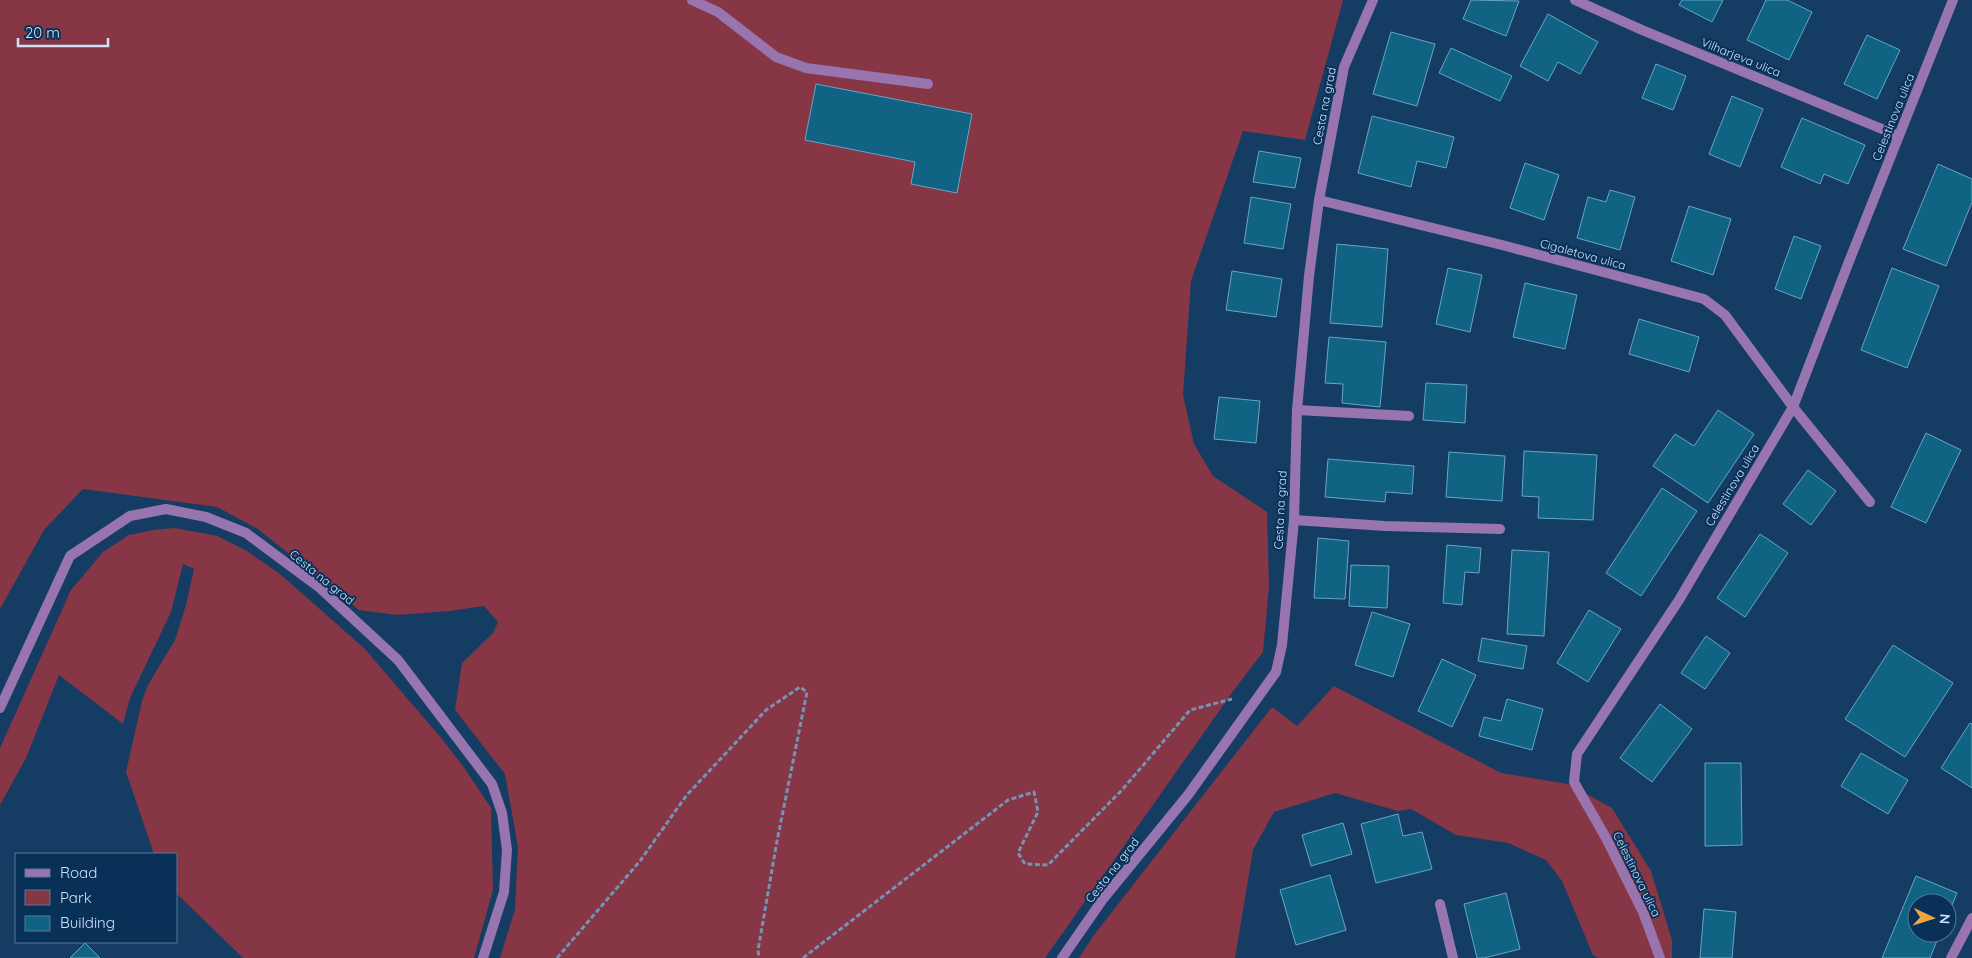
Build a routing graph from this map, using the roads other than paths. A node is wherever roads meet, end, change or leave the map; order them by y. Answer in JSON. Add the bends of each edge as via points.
{"nodes":[{"id":1,"x":692,"y":0,"type":"edge"},
{"id":2,"x":1373,"y":0,"type":"edge"},
{"id":3,"x":1575,"y":0,"type":"edge"},
{"id":4,"x":1953,"y":0,"type":"edge"},
{"id":5,"x":928,"y":84,"type":"dead end"},
{"id":6,"x":1899,"y":136,"type":"junction"},
{"id":7,"x":1318,"y":200,"type":"junction"},
{"id":8,"x":1793,"y":407,"type":"junction"},
{"id":9,"x":1297,"y":410,"type":"junction"},
{"id":10,"x":1409,"y":416,"type":"dead end"},
{"id":11,"x":1870,"y":502,"type":"dead end"},
{"id":12,"x":1294,"y":520,"type":"junction"},
{"id":13,"x":1500,"y":529,"type":"dead end"},
{"id":14,"x":0,"y":708,"type":"edge"},
{"id":15,"x":1440,"y":904,"type":"dead end"},
{"id":16,"x":1972,"y":918,"type":"edge"},
{"id":17,"x":483,"y":958,"type":"edge"},
{"id":18,"x":1062,"y":958,"type":"edge"},
{"id":19,"x":1453,"y":958,"type":"edge"},
{"id":20,"x":1660,"y":958,"type":"edge"},
{"id":21,"x":1951,"y":958,"type":"edge"}],
"edges":[{"from":1,"to":5,"type":"street","via":[[718,12],[783,60],[806,68]]},
{"from":2,"to":7,"type":"street","name":"Cesta na grad","via":[[1344,67]]},
{"from":3,"to":6,"type":"street","name":"Vilharjeva ulica"},
{"from":4,"to":6,"type":"street","name":"Celestinova ulica"},
{"from":6,"to":8,"type":"street","name":"Celestinova ulica"},
{"from":7,"to":8,"type":"street","name":"Cigaletova ulica","via":[[1704,299],[1725,315]]},
{"from":7,"to":9,"type":"street","name":"Cesta na grad"},
{"from":8,"to":11,"type":"street","name":"Cigaletova ulica"},
{"from":8,"to":20,"type":"street","name":"Celestinova ulica","via":[[1679,600],[1577,754],[1574,782],[1639,904]]},
{"from":9,"to":10,"type":"street"},
{"from":9,"to":12,"type":"street","name":"Cesta na grad"},
{"from":12,"to":13,"type":"street"},
{"from":12,"to":18,"type":"street","name":"Cesta na grad","via":[[1282,644],[1276,672],[1188,795],[1103,898]]},
{"from":14,"to":17,"type":"street","name":"Cesta na grad","via":[[70,556],[130,516],[166,509],[206,517],[246,533],[320,588],[398,660],[492,784],[502,813],[507,850],[504,892]]},
{"from":15,"to":19,"type":"street"},
{"from":16,"to":21,"type":"street"}]}
